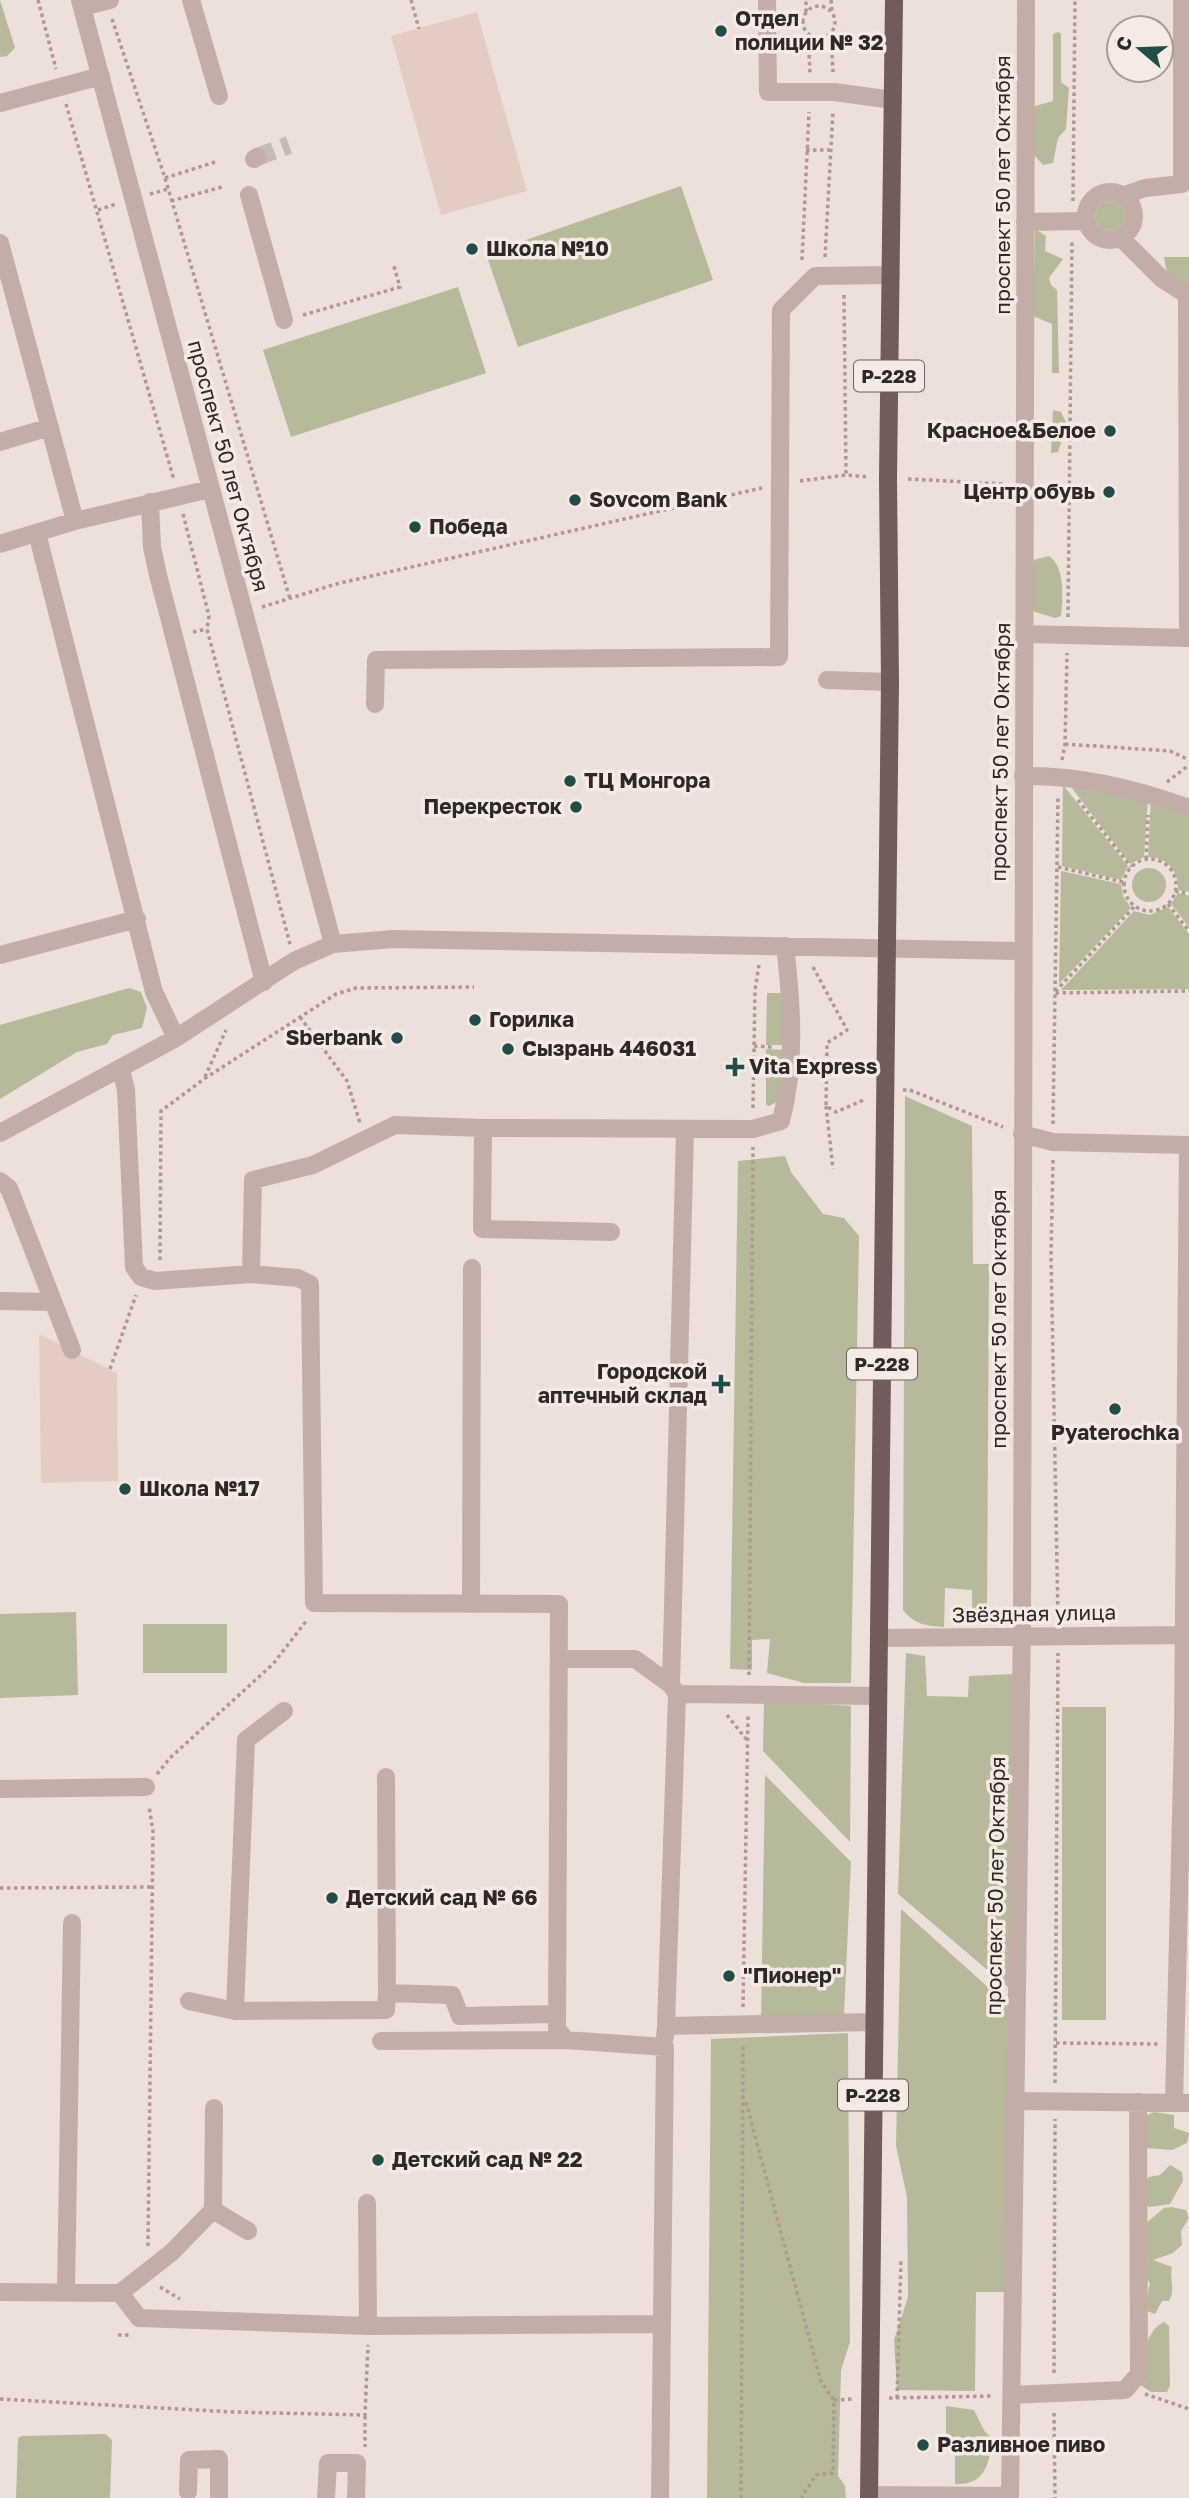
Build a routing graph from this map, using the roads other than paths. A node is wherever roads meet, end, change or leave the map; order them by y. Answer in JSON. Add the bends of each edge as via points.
{"nodes":[{"id":1,"x":108,"y":0,"type":"edge"},
{"id":2,"x":191,"y":0,"type":"edge"},
{"id":3,"x":767,"y":0,"type":"edge"},
{"id":4,"x":894,"y":0,"type":"edge"},
{"id":5,"x":1026,"y":0,"type":"edge"},
{"id":6,"x":1182,"y":0,"type":"edge"},
{"id":7,"x":81,"y":4,"type":"edge"},
{"id":8,"x":101,"y":76,"type":"junction"},
{"id":9,"x":219,"y":96,"type":"dead end"},
{"id":10,"x":892,"y":100,"type":"junction"},
{"id":11,"x":0,"y":103,"type":"edge"},
{"id":12,"x":1185,"y":184,"type":"edge"},
{"id":13,"x":249,"y":195,"type":"dead end"},
{"id":14,"x":1122,"y":196,"type":"junction"},
{"id":15,"x":1025,"y":222,"type":"junction"},
{"id":16,"x":1079,"y":222,"type":"junction"},
{"id":17,"x":1121,"y":238,"type":"junction"},
{"id":18,"x":0,"y":243,"type":"edge"},
{"id":19,"x":891,"y":275,"type":"junction"},
{"id":20,"x":7,"y":294,"type":"edge"},
{"id":21,"x":1188,"y":295,"type":"edge"},
{"id":22,"x":284,"y":320,"type":"road end"},
{"id":23,"x":50,"y":427,"type":"junction"},
{"id":24,"x":0,"y":442,"type":"edge"},
{"id":25,"x":210,"y":489,"type":"junction"},
{"id":26,"x":150,"y":502,"type":"junction"},
{"id":27,"x":75,"y":521,"type":"junction"},
{"id":28,"x":37,"y":533,"type":"junction"},
{"id":29,"x":0,"y":544,"type":"edge"},
{"id":30,"x":1025,"y":634,"type":"junction"},
{"id":31,"x":1189,"y":638,"type":"edge"},
{"id":32,"x":827,"y":680,"type":"dead end"},
{"id":33,"x":890,"y":682,"type":"junction"},
{"id":34,"x":375,"y":704,"type":"dead end"},
{"id":35,"x":1023,"y":776,"type":"junction"},
{"id":36,"x":1189,"y":808,"type":"edge"},
{"id":37,"x":136,"y":919,"type":"junction"},
{"id":38,"x":332,"y":944,"type":"junction"},
{"id":39,"x":793,"y":946,"type":"junction"},
{"id":40,"x":887,"y":948,"type":"junction"},
{"id":41,"x":1022,"y":951,"type":"junction"},
{"id":42,"x":0,"y":955,"type":"edge"},
{"id":43,"x":264,"y":982,"type":"junction"},
{"id":44,"x":176,"y":1038,"type":"junction"},
{"id":45,"x":121,"y":1069,"type":"junction"},
{"id":46,"x":483,"y":1128,"type":"junction"},
{"id":47,"x":685,"y":1130,"type":"junction"},
{"id":48,"x":0,"y":1133,"type":"edge"},
{"id":49,"x":1022,"y":1135,"type":"junction"},
{"id":50,"x":1188,"y":1145,"type":"edge"},
{"id":51,"x":0,"y":1181,"type":"edge"},
{"id":52,"x":611,"y":1232,"type":"dead end"},
{"id":53,"x":472,"y":1268,"type":"dead end"},
{"id":54,"x":251,"y":1274,"type":"junction"},
{"id":55,"x":0,"y":1301,"type":"edge"},
{"id":56,"x":48,"y":1301,"type":"junction"},
{"id":57,"x":65,"y":1346,"type":"dead end"},
{"id":58,"x":1186,"y":1470,"type":"edge"},
{"id":59,"x":471,"y":1602,"type":"junction"},
{"id":60,"x":1186,"y":1635,"type":"edge"},
{"id":61,"x":879,"y":1638,"type":"junction"},
{"id":62,"x":1022,"y":1638,"type":"junction"},
{"id":63,"x":559,"y":1659,"type":"junction"},
{"id":64,"x":674,"y":1690,"type":"junction"},
{"id":65,"x":878,"y":1696,"type":"junction"},
{"id":66,"x":284,"y":1711,"type":"dead end"},
{"id":67,"x":1186,"y":1733,"type":"edge"},
{"id":68,"x":386,"y":1777,"type":"dead end"},
{"id":69,"x":146,"y":1787,"type":"road end"},
{"id":70,"x":0,"y":1789,"type":"edge"},
{"id":71,"x":72,"y":1923,"type":"dead end"},
{"id":72,"x":387,"y":1993,"type":"junction"},
{"id":73,"x":189,"y":2001,"type":"dead end"},
{"id":74,"x":1183,"y":2007,"type":"edge"},
{"id":75,"x":235,"y":2011,"type":"junction"},
{"id":76,"x":555,"y":2014,"type":"junction"},
{"id":77,"x":874,"y":2022,"type":"junction"},
{"id":78,"x":666,"y":2026,"type":"junction"},
{"id":79,"x":566,"y":2040,"type":"junction"},
{"id":80,"x":381,"y":2041,"type":"dead end"},
{"id":81,"x":665,"y":2048,"type":"junction"},
{"id":82,"x":1016,"y":2101,"type":"junction"},
{"id":83,"x":1138,"y":2102,"type":"junction"},
{"id":84,"x":1181,"y":2103,"type":"edge"},
{"id":85,"x":214,"y":2108,"type":"dead end"},
{"id":86,"x":367,"y":2203,"type":"dead end"},
{"id":87,"x":213,"y":2210,"type":"junction"},
{"id":88,"x":248,"y":2231,"type":"dead end"},
{"id":89,"x":0,"y":2292,"type":"edge"},
{"id":90,"x":65,"y":2292,"type":"junction"},
{"id":91,"x":120,"y":2293,"type":"junction"},
{"id":92,"x":660,"y":2324,"type":"junction"},
{"id":93,"x":368,"y":2326,"type":"junction"},
{"id":94,"x":1013,"y":2395,"type":"junction"},
{"id":95,"x":188,"y":2492,"type":"dead end"},
{"id":96,"x":869,"y":2496,"type":"edge"},
{"id":97,"x":1010,"y":2497,"type":"edge"},
{"id":98,"x":219,"y":2498,"type":"edge"},
{"id":99,"x":326,"y":2498,"type":"edge"},
{"id":100,"x":356,"y":2498,"type":"edge"},
{"id":101,"x":660,"y":2498,"type":"edge"}],
"edges":[{"from":1,"to":7,"type":"street"},
{"from":2,"to":9,"type":"street"},
{"from":3,"to":10,"type":"street","via":[[768,92],[834,92]]},
{"from":4,"to":10,"type":"main road","name":"проспект 50 лет Октября","number":"Р-228"},
{"from":5,"to":15,"type":"street","name":"проспект 50 лет Октября"},
{"from":6,"to":12,"type":"street"},
{"from":7,"to":8,"type":"street","name":"проспект 50 лет Октября"},
{"from":8,"to":11,"type":"street"},
{"from":8,"to":25,"type":"street","name":"проспект 50 лет Октября"},
{"from":10,"to":19,"type":"main road","name":"проспект 50 лет Октября","number":"Р-228"},
{"from":12,"to":14,"type":"street","via":[[1145,187]]},
{"from":13,"to":22,"type":"street"},
{"from":14,"to":16,"type":"street","via":[[1107,192],[1093,199]]},
{"from":14,"to":17,"type":"street","via":[[1132,206],[1133,221]]},
{"from":15,"to":16,"type":"street"},
{"from":15,"to":30,"type":"street","name":"проспект 50 лет Октября"},
{"from":16,"to":17,"type":"street","via":[[1099,238]]},
{"from":17,"to":21,"type":"street","via":[[1162,279]]},
{"from":18,"to":20,"type":"street"},
{"from":19,"to":33,"type":"main road","name":"проспект 50 лет Октября","number":"Р-228"},
{"from":19,"to":34,"type":"street","via":[[815,276],[781,310],[779,657],[376,660]]},
{"from":20,"to":23,"type":"street"},
{"from":21,"to":31,"type":"street"},
{"from":23,"to":24,"type":"street"},
{"from":23,"to":27,"type":"street"},
{"from":25,"to":26,"type":"street"},
{"from":25,"to":38,"type":"street","name":"проспект 50 лет Октября"},
{"from":26,"to":27,"type":"street"},
{"from":26,"to":43,"type":"street","via":[[158,575]]},
{"from":27,"to":28,"type":"street"},
{"from":28,"to":29,"type":"street"},
{"from":28,"to":37,"type":"street"},
{"from":30,"to":31,"type":"street"},
{"from":30,"to":35,"type":"street","name":"проспект 50 лет Октября"},
{"from":32,"to":33,"type":"street"},
{"from":33,"to":40,"type":"main road","name":"проспект 50 лет Октября","number":"Р-228"},
{"from":35,"to":36,"type":"street","via":[[1058,775],[1156,796]]},
{"from":35,"to":41,"type":"street","name":"проспект 50 лет Октября"},
{"from":37,"to":42,"type":"street"},
{"from":37,"to":44,"type":"street","via":[[154,992]]},
{"from":38,"to":39,"type":"street","via":[[393,939]]},
{"from":38,"to":43,"type":"street"},
{"from":39,"to":40,"type":"street"},
{"from":39,"to":47,"type":"street","via":[[789,1090],[781,1121],[753,1129]]},
{"from":40,"to":41,"type":"street"},
{"from":40,"to":61,"type":"main road","name":"проспект 50 лет Октября","number":"Р-228"},
{"from":41,"to":49,"type":"street","name":"проспект 50 лет Октября"},
{"from":43,"to":44,"type":"street"},
{"from":44,"to":45,"type":"street"},
{"from":45,"to":48,"type":"street"},
{"from":45,"to":54,"type":"street","via":[[126,1090],[134,1267],[141,1277],[155,1281]]},
{"from":46,"to":47,"type":"street"},
{"from":46,"to":52,"type":"street","via":[[482,1229]]},
{"from":46,"to":54,"type":"street","via":[[395,1125],[313,1165],[253,1180]]},
{"from":47,"to":64,"type":"street"},
{"from":49,"to":50,"type":"street","via":[[1053,1142]]},
{"from":49,"to":62,"type":"street","name":"проспект 50 лет Октября"},
{"from":50,"to":58,"type":"street"},
{"from":51,"to":56,"type":"street"},
{"from":53,"to":59,"type":"street"},
{"from":54,"to":59,"type":"street","via":[[298,1278],[310,1284],[314,1603]]},
{"from":55,"to":56,"type":"street"},
{"from":56,"to":57,"type":"street"},
{"from":58,"to":60,"type":"street"},
{"from":59,"to":63,"type":"street","via":[[559,1604]]},
{"from":60,"to":62,"type":"street","name":"Звёздная улица"},
{"from":60,"to":67,"type":"street"},
{"from":61,"to":62,"type":"street","name":"Звёздная улица"},
{"from":61,"to":65,"type":"main road","name":"проспект 50 лет Октября","number":"Р-228"},
{"from":62,"to":82,"type":"street","name":"проспект 50 лет Октября"},
{"from":63,"to":64,"type":"street","via":[[635,1660]]},
{"from":63,"to":76,"type":"street"},
{"from":64,"to":65,"type":"street"},
{"from":64,"to":78,"type":"street"},
{"from":65,"to":77,"type":"main road","name":"проспект 50 лет Октября","number":"Р-228"},
{"from":66,"to":75,"type":"street","via":[[246,1740]]},
{"from":67,"to":74,"type":"street"},
{"from":68,"to":72,"type":"street"},
{"from":69,"to":70,"type":"street"},
{"from":71,"to":90,"type":"street"},
{"from":72,"to":75,"type":"street","via":[[386,2010]]},
{"from":72,"to":76,"type":"street","via":[[452,1995],[460,2016]]},
{"from":73,"to":75,"type":"street"},
{"from":74,"to":84,"type":"street","via":[[1176,2045]]},
{"from":76,"to":79,"type":"street","via":[[557,2029]]},
{"from":77,"to":78,"type":"street"},
{"from":77,"to":96,"type":"main road","name":"проспект 50 лет Октября","number":"Р-228"},
{"from":78,"to":81,"type":"street"},
{"from":79,"to":80,"type":"street"},
{"from":79,"to":81,"type":"street"},
{"from":81,"to":92,"type":"street"},
{"from":82,"to":83,"type":"street"},
{"from":82,"to":94,"type":"street","name":"проспект 50 лет Октября"},
{"from":83,"to":84,"type":"street"},
{"from":83,"to":94,"type":"street","via":[[1141,2367],[1129,2388]]},
{"from":85,"to":87,"type":"street"},
{"from":86,"to":93,"type":"street"},
{"from":87,"to":88,"type":"street"},
{"from":87,"to":91,"type":"street"},
{"from":89,"to":90,"type":"street"},
{"from":90,"to":91,"type":"street"},
{"from":91,"to":93,"type":"street","via":[[139,2318]]},
{"from":92,"to":93,"type":"street"},
{"from":92,"to":101,"type":"street"},
{"from":94,"to":97,"type":"street","name":"проспект 50 лет Октября"},
{"from":95,"to":98,"type":"street","via":[[189,2460],[219,2459]]},
{"from":96,"to":97,"type":"street","name":"проспект 50 лет Октября"},
{"from":99,"to":100,"type":"street","via":[[328,2463],[345,2462],[356,2463]]}]}
